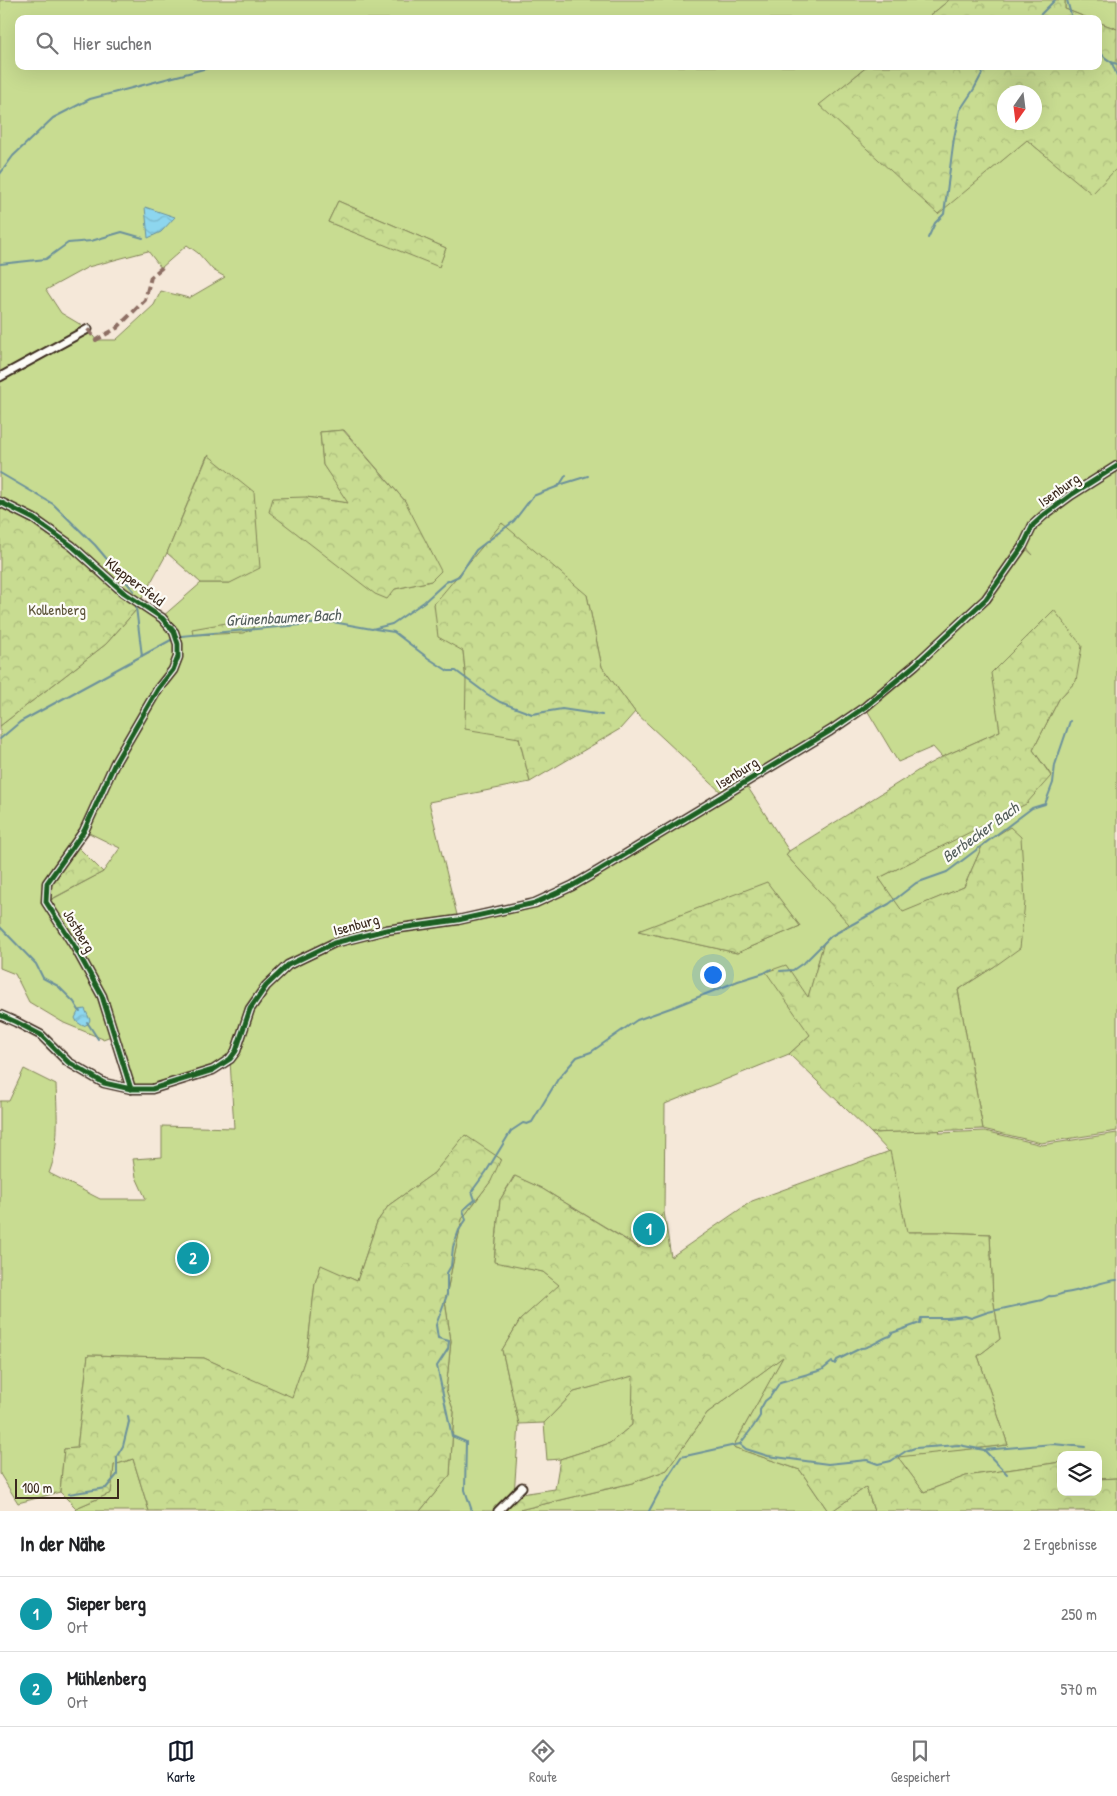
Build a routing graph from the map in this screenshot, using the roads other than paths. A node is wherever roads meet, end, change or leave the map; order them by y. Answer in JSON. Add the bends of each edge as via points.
{"nodes":[{"id":1,"x":88,"y":330,"type":"dead end"},
{"id":2,"x":0,"y":377,"type":"edge"},
{"id":3,"x":1117,"y":466,"type":"edge"},
{"id":4,"x":0,"y":502,"type":"edge"},
{"id":5,"x":100,"y":795,"type":"joint"},
{"id":6,"x":0,"y":1015,"type":"edge"},
{"id":7,"x":131,"y":1089,"type":"junction"},
{"id":8,"x":522,"y":1487,"type":"dead end"},
{"id":9,"x":498,"y":1511,"type":"edge"}],
"edges":[{"from":1,"to":2,"type":"street"},
{"from":3,"to":7,"type":"street","name":"Isenburg","via":[[1071,495],[1033,526],[986,599],[865,707],[823,735],[575,885],[535,903],[458,920],[386,930],[334,943],[288,966],[266,986],[250,1009],[236,1051],[230,1059],[213,1070],[159,1087]]},
{"from":4,"to":5,"type":"street","name":"Kleppersfeld","via":[[42,524],[72,546],[123,592],[162,618],[174,632],[178,657],[173,670],[158,689]]},
{"from":5,"to":7,"type":"street","name":"Jostberg","via":[[84,832],[47,883],[46,902],[102,996]]},
{"from":6,"to":7,"type":"street","via":[[40,1035],[68,1062],[104,1083]]},
{"from":8,"to":9,"type":"street"}]}
